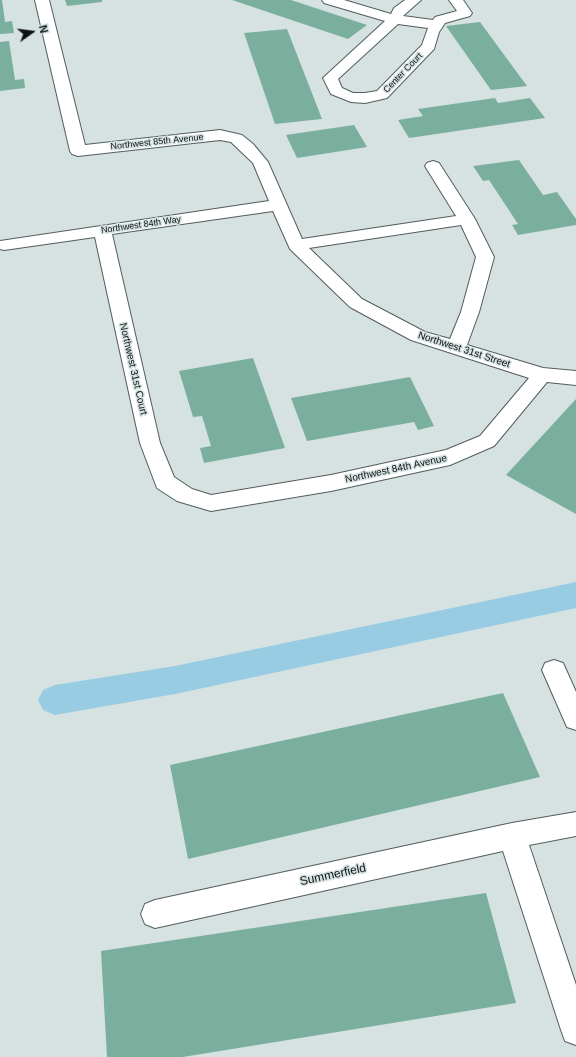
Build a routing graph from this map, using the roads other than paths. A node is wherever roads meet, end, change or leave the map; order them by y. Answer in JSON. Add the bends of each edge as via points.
{"nodes":[{"id":1,"x":42,"y":0,"type":"edge"},
{"id":2,"x":329,"y":0,"type":"edge"},
{"id":3,"x":414,"y":0,"type":"edge"},
{"id":4,"x":456,"y":0,"type":"edge"},
{"id":5,"x":395,"y":19,"type":"junction"},
{"id":6,"x":436,"y":25,"type":"junction"},
{"id":7,"x":433,"y":166,"type":"dead end"},
{"id":8,"x":278,"y":205,"type":"junction"},
{"id":9,"x":467,"y":219,"type":"junction"},
{"id":10,"x":102,"y":230,"type":"junction"},
{"id":11,"x":4,"y":245,"type":"dead end"},
{"id":12,"x":296,"y":245,"type":"junction"},
{"id":13,"x":456,"y":348,"type":"junction"},
{"id":14,"x":542,"y":375,"type":"junction"},
{"id":15,"x":576,"y":378,"type":"edge"},
{"id":16,"x":185,"y":495,"type":"joint"},
{"id":17,"x":554,"y":670,"type":"dead end"},
{"id":18,"x":576,"y":719,"type":"edge"},
{"id":19,"x":576,"y":824,"type":"edge"},
{"id":20,"x":512,"y":836,"type":"junction"},
{"id":21,"x":155,"y":914,"type":"dead end"},
{"id":22,"x":576,"y":1030,"type":"edge"}],
"edges":[{"from":1,"to":8,"type":"street","name":"Northwest 85th Avenue","via":[[78,151],[220,135],[236,138],[247,146],[260,162]]},
{"from":2,"to":5,"type":"street"},
{"from":3,"to":5,"type":"street","name":"Center Court","via":[[399,11]]},
{"from":4,"to":6,"type":"street","via":[[465,13],[440,20]]},
{"from":5,"to":6,"type":"street"},
{"from":5,"to":6,"type":"street","name":"Center Court","via":[[330,78],[336,91],[351,97],[382,95],[429,46]]},
{"from":7,"to":9,"type":"street"},
{"from":8,"to":10,"type":"street","name":"Northwest 84th Way"},
{"from":8,"to":12,"type":"street"},
{"from":9,"to":12,"type":"street"},
{"from":9,"to":13,"type":"street","via":[[485,256],[470,312]]},
{"from":10,"to":11,"type":"street","name":"Northwest 84th Way"},
{"from":10,"to":16,"type":"street","name":"Northwest 31st Court","via":[[150,443],[165,482]]},
{"from":12,"to":13,"type":"street","name":"Northwest 31st Street","via":[[356,303],[418,336]]},
{"from":13,"to":14,"type":"street","name":"Northwest 31st Street"},
{"from":14,"to":15,"type":"street"},
{"from":14,"to":16,"type":"street","name":"Northwest 84th Avenue","via":[[487,441],[450,457],[331,483],[211,503]]},
{"from":17,"to":18,"type":"street"},
{"from":19,"to":20,"type":"street","name":"Summerfield"},
{"from":20,"to":21,"type":"street","name":"Summerfield"},
{"from":20,"to":22,"type":"street"}]}
